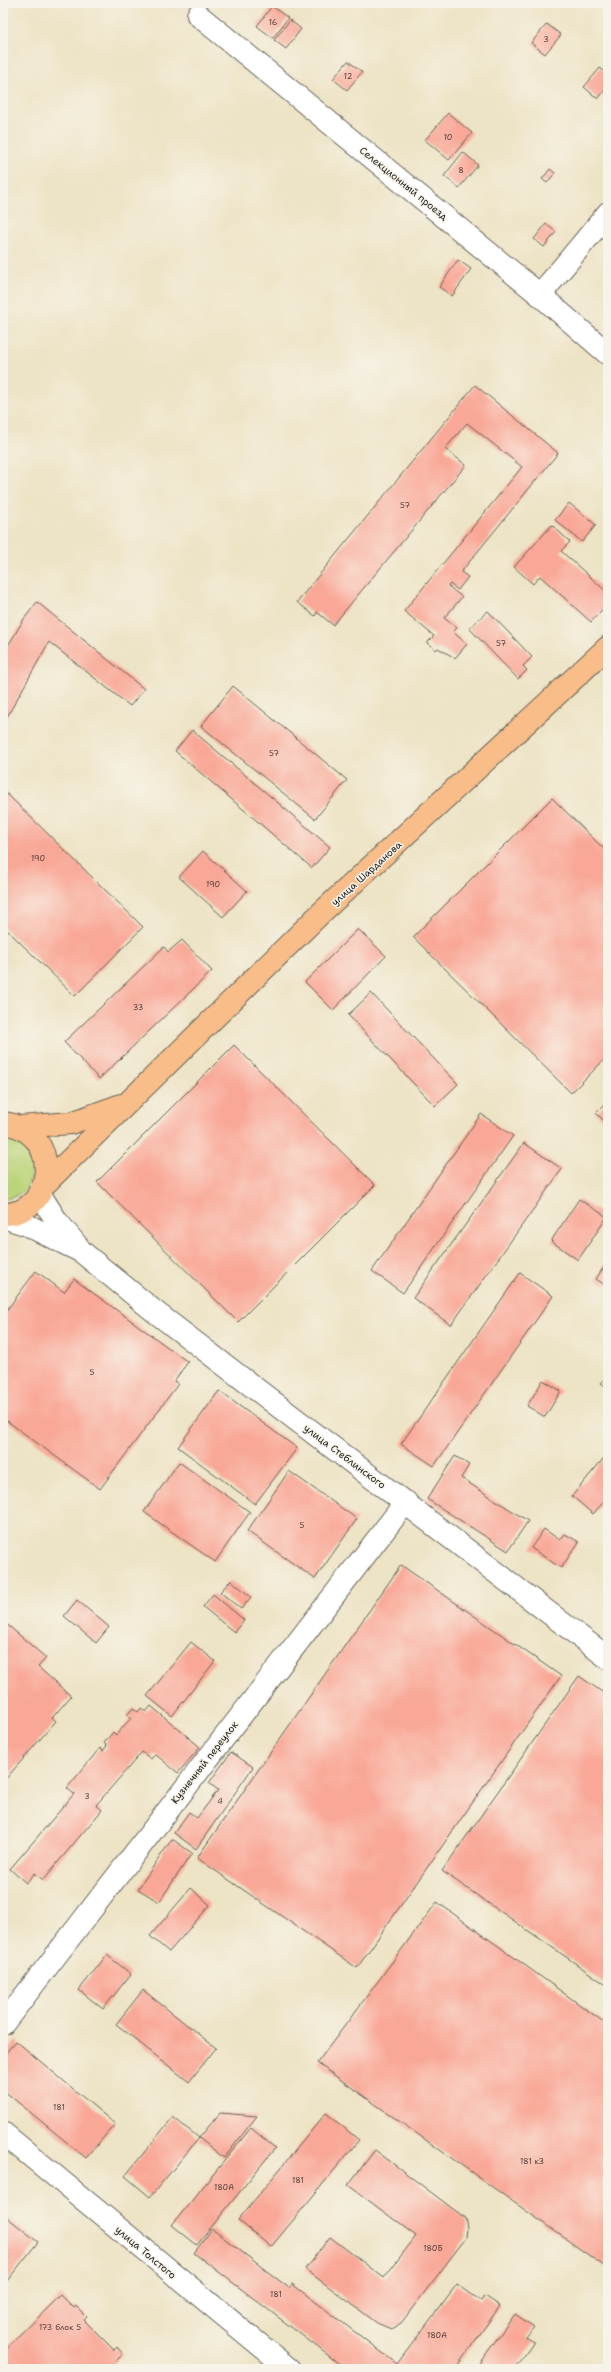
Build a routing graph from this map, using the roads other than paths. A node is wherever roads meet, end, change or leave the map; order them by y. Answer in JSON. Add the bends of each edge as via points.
{"nodes":[{"id":1,"x":198,"y":15,"type":"dead end"},
{"id":2,"x":608,"y":213,"type":"edge"},
{"id":3,"x":540,"y":295,"type":"junction"},
{"id":4,"x":608,"y":354,"type":"edge"},
{"id":5,"x":608,"y":648,"type":"edge"},
{"id":6,"x":128,"y":1103,"type":"junction"},
{"id":7,"x":12,"y":1125,"type":"edge"},
{"id":8,"x":41,"y":1189,"type":"junction"},
{"id":9,"x":3,"y":1216,"type":"edge"},
{"id":10,"x":82,"y":1252,"type":"junction"},
{"id":11,"x":406,"y":1502,"type":"junction"},
{"id":12,"x":608,"y":1658,"type":"edge"},
{"id":13,"x":3,"y":2024,"type":"edge"},
{"id":14,"x":3,"y":2133,"type":"edge"},
{"id":15,"x":289,"y":2369,"type":"edge"}],
"edges":[{"from":1,"to":3,"type":"street","name":"Селекционный проезд"},
{"from":2,"to":3,"type":"street"},
{"from":3,"to":4,"type":"street","name":"Селекционный проезд"},
{"from":5,"to":6,"type":"main road","name":"улица Шарданова","via":[[321,913]]},
{"from":6,"to":7,"type":"main road","via":[[70,1123]]},
{"from":6,"to":8,"type":"main road","name":"улица Шарданова"},
{"from":7,"to":8,"type":"main road","via":[[32,1134],[40,1145],[46,1171]]},
{"from":8,"to":9,"type":"main road","name":"улица Шарданова","via":[[30,1204]]},
{"from":8,"to":10,"type":"street","via":[[56,1220]]},
{"from":9,"to":10,"type":"street"},
{"from":10,"to":11,"type":"street","name":"улица Стеблинского","via":[[154,1311]]},
{"from":11,"to":12,"type":"street","name":"улица Стеблинского","via":[[565,1628]]},
{"from":11,"to":13,"type":"street","name":"Кузнечный переулок"},
{"from":14,"to":15,"type":"street","name":"улица Толстого"}]}
